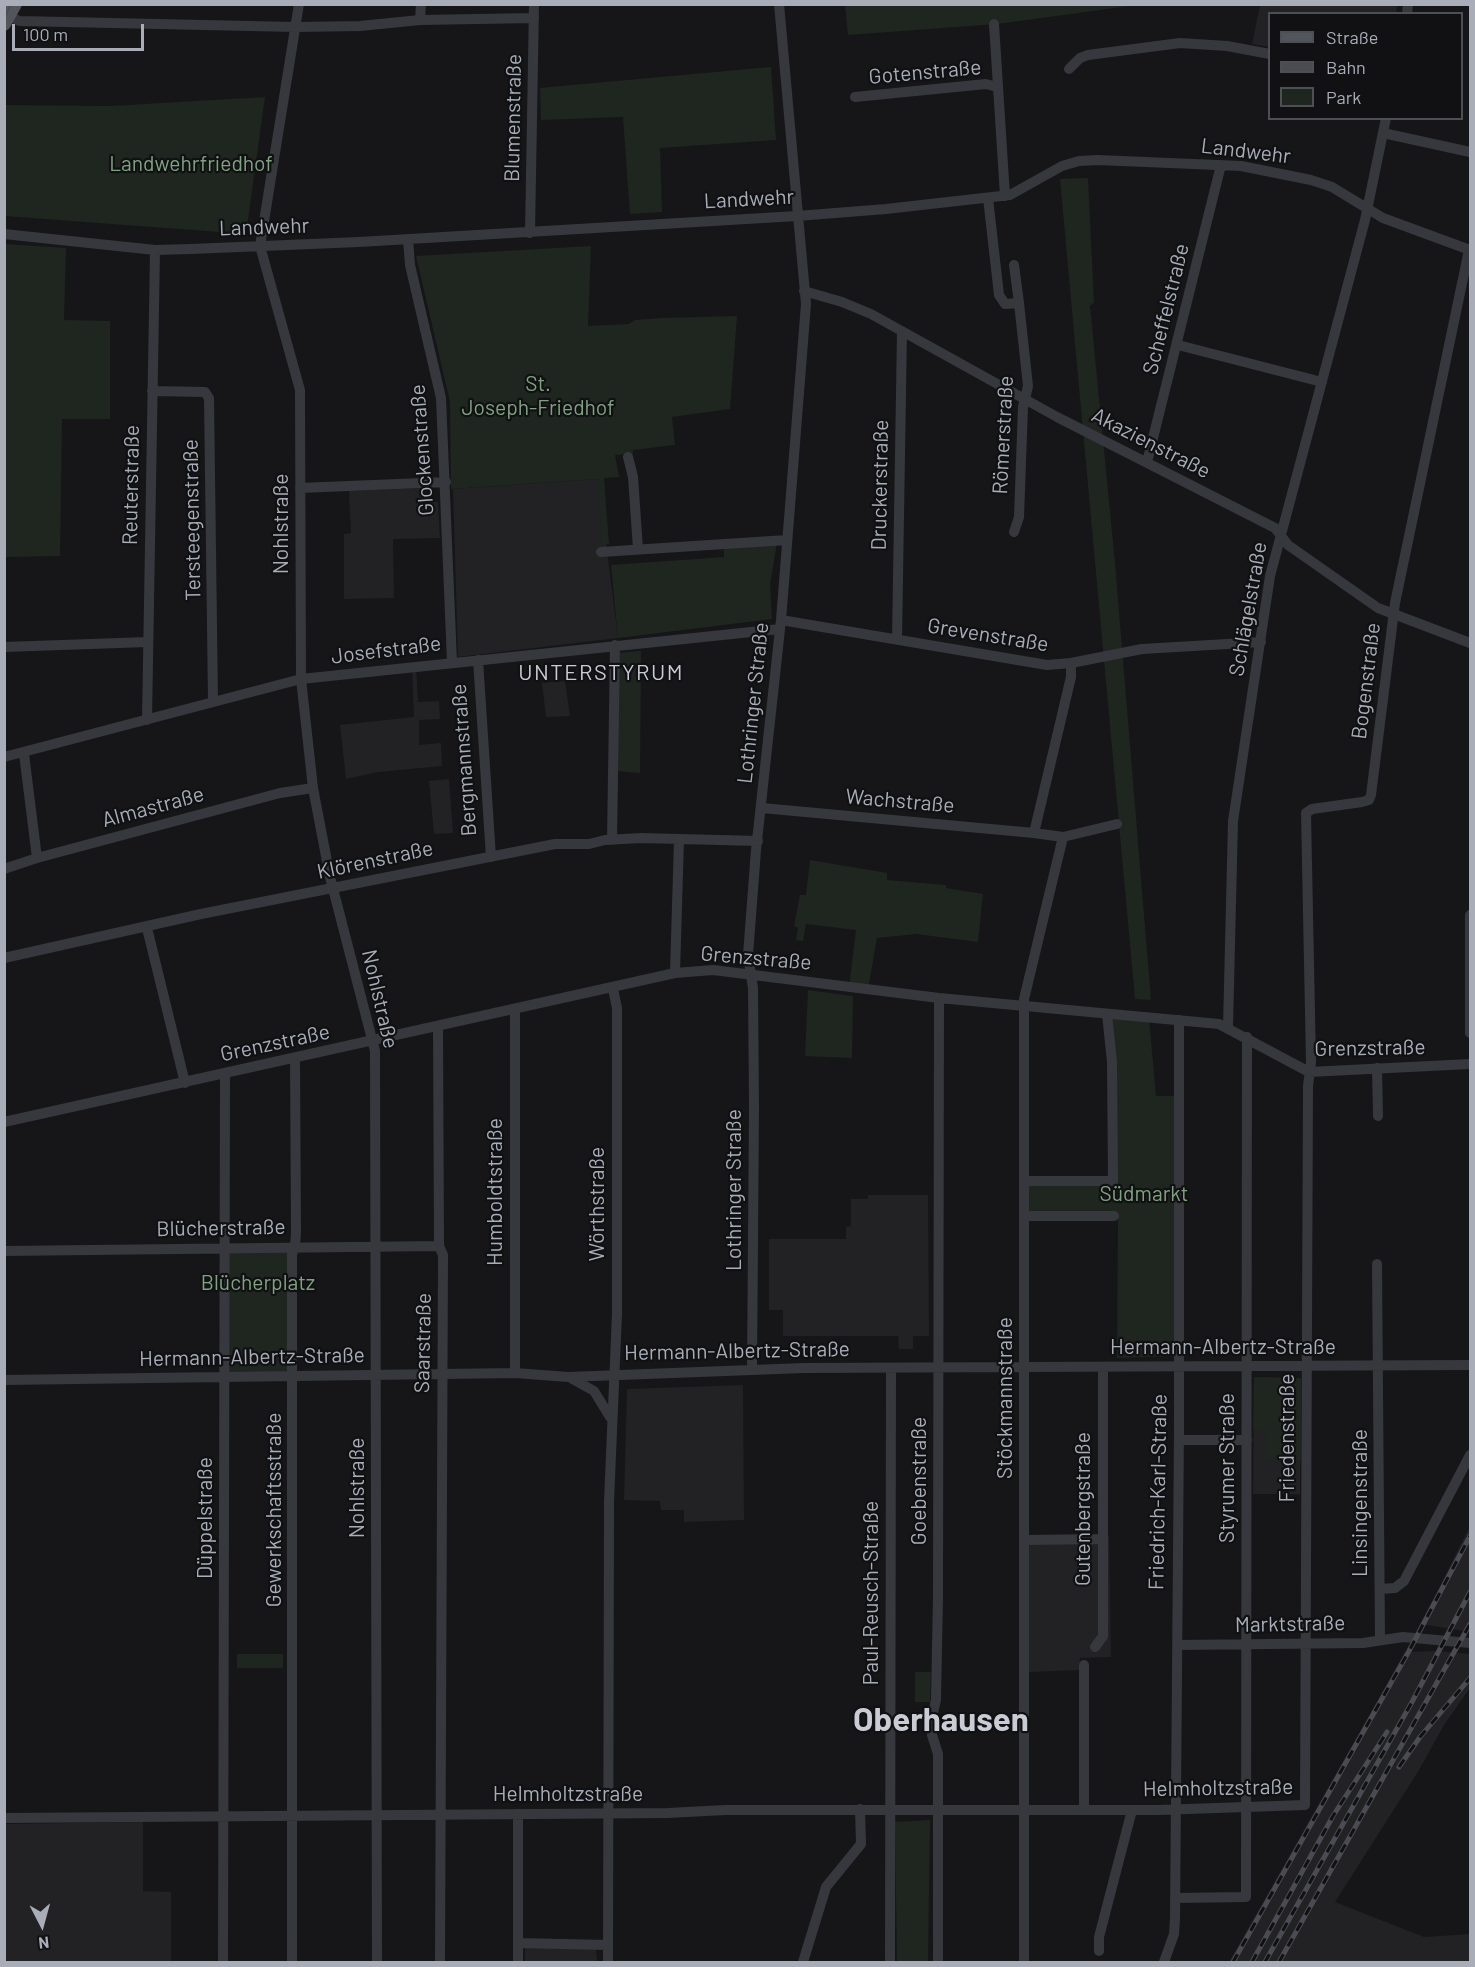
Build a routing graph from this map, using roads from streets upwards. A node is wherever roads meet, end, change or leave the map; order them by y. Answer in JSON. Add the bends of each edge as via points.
{"nodes":[{"id":1,"x":299,"y":4,"type":"edge"},
{"id":2,"x":420,"y":4,"type":"edge"},
{"id":3,"x":534,"y":4,"type":"edge"},
{"id":4,"x":779,"y":4,"type":"edge"},
{"id":5,"x":9,"y":12,"type":"edge"},
{"id":6,"x":534,"y":18,"type":"junction"},
{"id":7,"x":420,"y":20,"type":"junction"},
{"id":8,"x":994,"y":24,"type":"dead end"},
{"id":9,"x":296,"y":27,"type":"junction"},
{"id":10,"x":1268,"y":54,"type":"edge"},
{"id":11,"x":1070,"y":69,"type":"dead end"},
{"id":12,"x":997,"y":87,"type":"junction"},
{"id":13,"x":855,"y":97,"type":"dead end"},
{"id":14,"x":1386,"y":120,"type":"edge"},
{"id":15,"x":1383,"y":134,"type":"junction"},
{"id":16,"x":1470,"y":152,"type":"edge"},
{"id":17,"x":1221,"y":165,"type":"junction"},
{"id":18,"x":1005,"y":196,"type":"junction"},
{"id":19,"x":988,"y":198,"type":"junction"},
{"id":20,"x":1368,"y":207,"type":"junction"},
{"id":21,"x":796,"y":216,"type":"junction"},
{"id":22,"x":530,"y":232,"type":"junction"},
{"id":23,"x":4,"y":234,"type":"edge"},
{"id":24,"x":408,"y":239,"type":"junction"},
{"id":25,"x":260,"y":246,"type":"junction"},
{"id":26,"x":155,"y":250,"type":"junction"},
{"id":27,"x":1470,"y":250,"type":"edge"},
{"id":28,"x":1014,"y":264,"type":"dead end"},
{"id":29,"x":804,"y":291,"type":"junction"},
{"id":30,"x":1018,"y":303,"type":"junction"},
{"id":31,"x":902,"y":331,"type":"junction"},
{"id":32,"x":1178,"y":345,"type":"junction"},
{"id":33,"x":1322,"y":382,"type":"junction"},
{"id":34,"x":152,"y":391,"type":"junction"},
{"id":35,"x":1025,"y":399,"type":"junction"},
{"id":36,"x":628,"y":457,"type":"dead end"},
{"id":37,"x":1147,"y":462,"type":"junction"},
{"id":38,"x":446,"y":482,"type":"junction"},
{"id":39,"x":300,"y":488,"type":"junction"},
{"id":40,"x":1014,"y":532,"type":"dead end"},
{"id":41,"x":1280,"y":535,"type":"junction"},
{"id":42,"x":787,"y":540,"type":"junction"},
{"id":43,"x":638,"y":549,"type":"junction"},
{"id":44,"x":601,"y":552,"type":"dead end"},
{"id":45,"x":1393,"y":612,"type":"junction"},
{"id":46,"x":781,"y":625,"type":"junction"},
{"id":47,"x":897,"y":639,"type":"junction"},
{"id":48,"x":148,"y":642,"type":"junction"},
{"id":49,"x":1261,"y":642,"type":"junction"},
{"id":50,"x":1470,"y":643,"type":"edge"},
{"id":51,"x":615,"y":645,"type":"junction"},
{"id":52,"x":4,"y":647,"type":"edge"},
{"id":53,"x":478,"y":660,"type":"junction"},
{"id":54,"x":452,"y":662,"type":"junction"},
{"id":55,"x":1071,"y":663,"type":"junction"},
{"id":56,"x":301,"y":679,"type":"junction"},
{"id":57,"x":213,"y":702,"type":"junction"},
{"id":58,"x":147,"y":720,"type":"junction"},
{"id":59,"x":24,"y":754,"type":"junction"},
{"id":60,"x":4,"y":758,"type":"edge"},
{"id":61,"x":313,"y":788,"type":"junction"},
{"id":62,"x":762,"y":808,"type":"junction"},
{"id":63,"x":1117,"y":824,"type":"dead end"},
{"id":64,"x":1034,"y":833,"type":"junction"},
{"id":65,"x":1063,"y":837,"type":"junction"},
{"id":66,"x":679,"y":839,"type":"junction"},
{"id":67,"x":612,"y":840,"type":"junction"},
{"id":68,"x":758,"y":841,"type":"junction"},
{"id":69,"x":491,"y":857,"type":"junction"},
{"id":70,"x":37,"y":858,"type":"junction"},
{"id":71,"x":4,"y":869,"type":"edge"},
{"id":72,"x":333,"y":888,"type":"junction"},
{"id":73,"x":1470,"y":915,"type":"edge"},
{"id":74,"x":147,"y":928,"type":"junction"},
{"id":75,"x":4,"y":958,"type":"edge"},
{"id":76,"x":675,"y":974,"type":"junction"},
{"id":77,"x":750,"y":974,"type":"junction"},
{"id":78,"x":613,"y":988,"type":"junction"},
{"id":79,"x":939,"y":998,"type":"junction"},
{"id":80,"x":1024,"y":1007,"type":"junction"},
{"id":81,"x":515,"y":1011,"type":"junction"},
{"id":82,"x":1107,"y":1014,"type":"junction"},
{"id":83,"x":1179,"y":1020,"type":"junction"},
{"id":84,"x":1228,"y":1027,"type":"junction"},
{"id":85,"x":438,"y":1028,"type":"junction"},
{"id":86,"x":1470,"y":1033,"type":"edge"},
{"id":87,"x":1247,"y":1037,"type":"junction"},
{"id":88,"x":372,"y":1042,"type":"junction"},
{"id":89,"x":295,"y":1059,"type":"junction"},
{"id":90,"x":1470,"y":1064,"type":"edge"},
{"id":91,"x":1377,"y":1068,"type":"junction"},
{"id":92,"x":1309,"y":1072,"type":"junction"},
{"id":93,"x":225,"y":1074,"type":"junction"},
{"id":94,"x":185,"y":1083,"type":"junction"},
{"id":95,"x":1378,"y":1116,"type":"dead end"},
{"id":96,"x":4,"y":1122,"type":"edge"},
{"id":97,"x":1024,"y":1181,"type":"junction"},
{"id":98,"x":1024,"y":1216,"type":"junction"},
{"id":99,"x":1114,"y":1216,"type":"dead end"},
{"id":100,"x":375,"y":1246,"type":"junction"},
{"id":101,"x":439,"y":1246,"type":"junction"},
{"id":102,"x":295,"y":1247,"type":"junction"},
{"id":103,"x":225,"y":1248,"type":"junction"},
{"id":104,"x":4,"y":1251,"type":"edge"},
{"id":105,"x":1377,"y":1264,"type":"dead end"},
{"id":106,"x":1470,"y":1365,"type":"edge"},
{"id":107,"x":1180,"y":1366,"type":"junction"},
{"id":108,"x":1247,"y":1366,"type":"junction"},
{"id":109,"x":1307,"y":1366,"type":"junction"},
{"id":110,"x":1378,"y":1366,"type":"junction"},
{"id":111,"x":1103,"y":1367,"type":"junction"},
{"id":112,"x":891,"y":1368,"type":"junction"},
{"id":113,"x":939,"y":1368,"type":"junction"},
{"id":114,"x":1024,"y":1368,"type":"junction"},
{"id":115,"x":752,"y":1370,"type":"junction"},
{"id":116,"x":515,"y":1373,"type":"junction"},
{"id":117,"x":614,"y":1373,"type":"junction"},
{"id":118,"x":443,"y":1374,"type":"junction"},
{"id":119,"x":375,"y":1375,"type":"junction"},
{"id":120,"x":292,"y":1376,"type":"junction"},
{"id":121,"x":225,"y":1377,"type":"junction"},
{"id":122,"x":568,"y":1377,"type":"junction"},
{"id":123,"x":4,"y":1380,"type":"edge"},
{"id":124,"x":610,"y":1420,"type":"junction"},
{"id":125,"x":1179,"y":1440,"type":"junction"},
{"id":126,"x":1247,"y":1440,"type":"junction"},
{"id":127,"x":1470,"y":1455,"type":"edge"},
{"id":128,"x":1103,"y":1539,"type":"junction"},
{"id":129,"x":1024,"y":1540,"type":"junction"},
{"id":130,"x":1380,"y":1589,"type":"junction"},
{"id":131,"x":1380,"y":1640,"type":"junction"},
{"id":132,"x":1470,"y":1643,"type":"edge"},
{"id":133,"x":1246,"y":1644,"type":"junction"},
{"id":134,"x":1306,"y":1644,"type":"junction"},
{"id":135,"x":1177,"y":1645,"type":"junction"},
{"id":136,"x":1095,"y":1647,"type":"dead end"},
{"id":137,"x":1084,"y":1665,"type":"dead end"},
{"id":138,"x":1305,"y":1805,"type":"joint"},
{"id":139,"x":1245,"y":1808,"type":"junction"},
{"id":140,"x":860,"y":1809,"type":"junction"},
{"id":141,"x":1175,"y":1809,"type":"junction"},
{"id":142,"x":889,"y":1810,"type":"junction"},
{"id":143,"x":938,"y":1810,"type":"junction"},
{"id":144,"x":1024,"y":1810,"type":"junction"},
{"id":145,"x":1083,"y":1810,"type":"junction"},
{"id":146,"x":1132,"y":1810,"type":"junction"},
{"id":147,"x":608,"y":1813,"type":"junction"},
{"id":148,"x":441,"y":1814,"type":"junction"},
{"id":149,"x":518,"y":1814,"type":"junction"},
{"id":150,"x":377,"y":1815,"type":"junction"},
{"id":151,"x":224,"y":1816,"type":"junction"},
{"id":152,"x":293,"y":1816,"type":"junction"},
{"id":153,"x":4,"y":1818,"type":"edge"},
{"id":154,"x":1174,"y":1898,"type":"junction"},
{"id":155,"x":518,"y":1943,"type":"junction"},
{"id":156,"x":608,"y":1946,"type":"junction"},
{"id":157,"x":1099,"y":1952,"type":"dead end"},
{"id":158,"x":223,"y":1962,"type":"edge"},
{"id":159,"x":292,"y":1962,"type":"edge"},
{"id":160,"x":377,"y":1962,"type":"edge"},
{"id":161,"x":440,"y":1962,"type":"edge"},
{"id":162,"x":518,"y":1962,"type":"edge"},
{"id":163,"x":608,"y":1962,"type":"edge"},
{"id":164,"x":803,"y":1962,"type":"edge"},
{"id":165,"x":890,"y":1962,"type":"edge"},
{"id":166,"x":938,"y":1962,"type":"edge"},
{"id":167,"x":1024,"y":1962,"type":"edge"},
{"id":168,"x":1164,"y":1962,"type":"edge"}],
"edges":[{"from":1,"to":9,"type":"street","name":"Nohlstraße"},
{"from":2,"to":7,"type":"street"},
{"from":3,"to":6,"type":"street","name":"Blumenstraße"},
{"from":4,"to":21,"type":"street","name":"Lothringer Straße"},
{"from":5,"to":9,"type":"street","via":[[19,21]]},
{"from":6,"to":7,"type":"street"},
{"from":6,"to":22,"type":"street","name":"Blumenstraße"},
{"from":7,"to":9,"type":"street"},
{"from":8,"to":12,"type":"street"},
{"from":9,"to":25,"type":"street","name":"Nohlstraße"},
{"from":10,"to":11,"type":"street","via":[[1180,43],[1088,55]]},
{"from":12,"to":13,"type":"street","name":"Gotenstraße","via":[[986,84]]},
{"from":12,"to":18,"type":"street"},
{"from":14,"to":15,"type":"street","name":"Schlägelstraße"},
{"from":15,"to":16,"type":"street"},
{"from":15,"to":20,"type":"street","name":"Schlägelstraße"},
{"from":17,"to":18,"type":"street","name":"Landwehr","via":[[1079,161]]},
{"from":17,"to":20,"type":"street","name":"Landwehr","via":[[1251,167],[1319,182]]},
{"from":17,"to":32,"type":"street","name":"Scheffelstraße"},
{"from":18,"to":19,"type":"street","name":"Landwehr"},
{"from":19,"to":21,"type":"street","name":"Landwehr"},
{"from":19,"to":30,"type":"street","via":[[999,295],[1005,304]]},
{"from":20,"to":27,"type":"street","name":"Landwehr","via":[[1399,225]]},
{"from":20,"to":33,"type":"street","name":"Schlägelstraße"},
{"from":21,"to":22,"type":"street","name":"Landwehr"},
{"from":21,"to":29,"type":"street","name":"Lothringer Straße"},
{"from":22,"to":24,"type":"street","name":"Landwehr"},
{"from":23,"to":26,"type":"street","name":"Landwehr"},
{"from":24,"to":25,"type":"street","name":"Landwehr"},
{"from":24,"to":38,"type":"street","name":"Glockenstraße","via":[[410,265],[440,390]]},
{"from":25,"to":26,"type":"street","name":"Landwehr"},
{"from":25,"to":39,"type":"street","name":"Nohlstraße","via":[[299,384]]},
{"from":26,"to":34,"type":"street","name":"Reuterstraße"},
{"from":27,"to":45,"type":"street","name":"Bogenstraße"},
{"from":28,"to":30,"type":"street","name":"Römerstraße"},
{"from":29,"to":31,"type":"street","name":"Akazienstraße","via":[[859,308]]},
{"from":29,"to":42,"type":"street","name":"Lothringer Straße","via":[[805,323]]},
{"from":30,"to":35,"type":"street","name":"Römerstraße","via":[[1028,386]]},
{"from":31,"to":35,"type":"street","name":"Akazienstraße"},
{"from":31,"to":47,"type":"street","name":"Druckerstraße"},
{"from":32,"to":33,"type":"street"},
{"from":32,"to":37,"type":"street","name":"Scheffelstraße"},
{"from":33,"to":41,"type":"street","name":"Schlägelstraße"},
{"from":34,"to":48,"type":"street","name":"Reuterstraße"},
{"from":34,"to":57,"type":"street","name":"Tersteegenstraße","via":[[201,391],[209,398]]},
{"from":35,"to":37,"type":"street","name":"Akazienstraße"},
{"from":35,"to":40,"type":"street","name":"Römerstraße","via":[[1019,517]]},
{"from":36,"to":43,"type":"street"},
{"from":37,"to":41,"type":"street","name":"Akazienstraße","via":[[1275,528]]},
{"from":38,"to":39,"type":"street"},
{"from":38,"to":54,"type":"street","name":"Glockenstraße"},
{"from":39,"to":56,"type":"street","name":"Nohlstraße"},
{"from":41,"to":45,"type":"street","name":"Akazienstraße","via":[[1325,573],[1378,608]]},
{"from":41,"to":49,"type":"street","name":"Schlägelstraße"},
{"from":42,"to":43,"type":"street"},
{"from":42,"to":46,"type":"street","name":"Lothringer Straße"},
{"from":43,"to":44,"type":"street"},
{"from":45,"to":50,"type":"street","name":"Akazienstraße"},
{"from":45,"to":92,"type":"street","name":"Bogenstraße","via":[[1369,800],[1312,808],[1306,813]]},
{"from":46,"to":47,"type":"street","name":"Grevenstraße"},
{"from":46,"to":51,"type":"street","name":"Josefstraße"},
{"from":46,"to":62,"type":"street","name":"Lothringer Straße"},
{"from":47,"to":55,"type":"street","name":"Grevenstraße","via":[[1020,662]]},
{"from":48,"to":52,"type":"street"},
{"from":48,"to":58,"type":"street","name":"Reuterstraße"},
{"from":49,"to":55,"type":"street","name":"Grevenstraße","via":[[1142,649]]},
{"from":49,"to":84,"type":"street","name":"Schlägelstraße","via":[[1233,828]]},
{"from":51,"to":53,"type":"street","name":"Josefstraße"},
{"from":51,"to":67,"type":"street"},
{"from":53,"to":54,"type":"street","name":"Josefstraße"},
{"from":53,"to":69,"type":"street","name":"Bergmannstraße"},
{"from":54,"to":56,"type":"street","name":"Josefstraße"},
{"from":55,"to":64,"type":"street"},
{"from":56,"to":57,"type":"street","name":"Josefstraße"},
{"from":56,"to":61,"type":"street","name":"Nohlstraße"},
{"from":57,"to":58,"type":"street","name":"Josefstraße"},
{"from":58,"to":59,"type":"street","name":"Josefstraße"},
{"from":59,"to":60,"type":"street","name":"Josefstraße"},
{"from":59,"to":70,"type":"street"},
{"from":61,"to":70,"type":"street","name":"Almastraße","via":[[280,793]]},
{"from":61,"to":72,"type":"street","name":"Nohlstraße"},
{"from":62,"to":64,"type":"street","name":"Wachstraße"},
{"from":62,"to":68,"type":"street","name":"Lothringer Straße"},
{"from":63,"to":65,"type":"street"},
{"from":64,"to":65,"type":"street"},
{"from":65,"to":80,"type":"street","name":"Stöckmannstraße","via":[[1024,993]]},
{"from":66,"to":67,"type":"street","name":"Klörenstraße"},
{"from":66,"to":68,"type":"street","name":"Klörenstraße"},
{"from":66,"to":76,"type":"street"},
{"from":67,"to":69,"type":"street","name":"Klörenstraße","via":[[555,844]]},
{"from":68,"to":77,"type":"street","name":"Lothringer Straße"},
{"from":69,"to":72,"type":"street","name":"Klörenstraße"},
{"from":70,"to":71,"type":"street","name":"Almastraße"},
{"from":72,"to":74,"type":"street","name":"Klörenstraße"},
{"from":72,"to":88,"type":"street","name":"Nohlstraße"},
{"from":73,"to":86,"type":"street"},
{"from":74,"to":75,"type":"street","name":"Klörenstraße"},
{"from":74,"to":94,"type":"street"},
{"from":76,"to":77,"type":"street","name":"Grenzstraße","via":[[713,969]]},
{"from":76,"to":78,"type":"street","name":"Grenzstraße"},
{"from":77,"to":79,"type":"street","name":"Grenzstraße"},
{"from":77,"to":115,"type":"street","name":"Lothringer Straße","via":[[754,1138]]},
{"from":78,"to":81,"type":"street","name":"Grenzstraße"},
{"from":78,"to":117,"type":"street","name":"Wörthstraße","via":[[617,1008]]},
{"from":79,"to":80,"type":"street","name":"Grenzstraße"},
{"from":79,"to":113,"type":"street","name":"Goebenstraße"},
{"from":80,"to":82,"type":"street","name":"Grenzstraße"},
{"from":80,"to":97,"type":"street","name":"Stöckmannstraße"},
{"from":81,"to":85,"type":"street","name":"Grenzstraße"},
{"from":81,"to":116,"type":"street","name":"Humboldtstraße"},
{"from":82,"to":83,"type":"street","name":"Grenzstraße"},
{"from":82,"to":97,"type":"street","via":[[1112,1062],[1113,1181]]},
{"from":83,"to":84,"type":"street","name":"Grenzstraße"},
{"from":83,"to":107,"type":"street","name":"Friedrich-Karl-Straße"},
{"from":84,"to":87,"type":"street","name":"Grenzstraße"},
{"from":85,"to":88,"type":"street","name":"Grenzstraße"},
{"from":85,"to":101,"type":"street","name":"Saarstraße"},
{"from":87,"to":92,"type":"street","name":"Grenzstraße"},
{"from":87,"to":108,"type":"street","name":"Styrumer Straße"},
{"from":88,"to":89,"type":"street","name":"Grenzstraße"},
{"from":88,"to":100,"type":"street","name":"Nohlstraße"},
{"from":89,"to":93,"type":"street","name":"Grenzstraße"},
{"from":89,"to":102,"type":"street","name":"Gewerkschaftsstraße"},
{"from":90,"to":91,"type":"street","name":"Grenzstraße"},
{"from":91,"to":92,"type":"street","name":"Grenzstraße"},
{"from":91,"to":95,"type":"street"},
{"from":92,"to":109,"type":"street","name":"Friedenstraße"},
{"from":93,"to":94,"type":"street","name":"Grenzstraße"},
{"from":93,"to":103,"type":"street","name":"Düppelstraße"},
{"from":94,"to":96,"type":"street","name":"Grenzstraße"},
{"from":97,"to":98,"type":"street","name":"Stöckmannstraße"},
{"from":98,"to":99,"type":"street"},
{"from":98,"to":114,"type":"street","name":"Stöckmannstraße"},
{"from":100,"to":101,"type":"street","name":"Blücherstraße"},
{"from":100,"to":102,"type":"street","name":"Blücherstraße"},
{"from":100,"to":119,"type":"street","name":"Nohlstraße"},
{"from":101,"to":118,"type":"street","name":"Saarstraße","via":[[443,1255]]},
{"from":102,"to":103,"type":"street","name":"Blücherstraße"},
{"from":102,"to":120,"type":"street","name":"Gewerkschaftsstraße"},
{"from":103,"to":104,"type":"street","name":"Blücherstraße"},
{"from":103,"to":121,"type":"street","name":"Düppelstraße"},
{"from":105,"to":110,"type":"street","name":"Linsingenstraße"},
{"from":106,"to":110,"type":"street","name":"Hermann-Albertz-Straße"},
{"from":107,"to":108,"type":"street","name":"Hermann-Albertz-Straße"},
{"from":107,"to":111,"type":"street","name":"Hermann-Albertz-Straße"},
{"from":107,"to":125,"type":"street","name":"Friedrich-Karl-Straße"},
{"from":108,"to":109,"type":"street","name":"Hermann-Albertz-Straße"},
{"from":108,"to":126,"type":"street","name":"Styrumer Straße"},
{"from":109,"to":110,"type":"street","name":"Hermann-Albertz-Straße"},
{"from":109,"to":134,"type":"street","name":"Friedenstraße"},
{"from":110,"to":130,"type":"street","name":"Linsingenstraße"},
{"from":111,"to":114,"type":"street","name":"Hermann-Albertz-Straße"},
{"from":111,"to":128,"type":"street","name":"Gutenbergstraße"},
{"from":112,"to":113,"type":"street","name":"Hermann-Albertz-Straße"},
{"from":112,"to":115,"type":"street","name":"Hermann-Albertz-Straße"},
{"from":112,"to":142,"type":"street","name":"Paul-Reusch-Straße"},
{"from":113,"to":114,"type":"street","name":"Hermann-Albertz-Straße"},
{"from":113,"to":143,"type":"street","name":"Goebenstraße","via":[[936,1700],[932,1717],[938,1754]]},
{"from":114,"to":129,"type":"street","name":"Stöckmannstraße"},
{"from":115,"to":117,"type":"street","name":"Hermann-Albertz-Straße"},
{"from":116,"to":118,"type":"street","name":"Hermann-Albertz-Straße"},
{"from":116,"to":122,"type":"street","name":"Hermann-Albertz-Straße"},
{"from":117,"to":122,"type":"street","name":"Hermann-Albertz-Straße"},
{"from":117,"to":124,"type":"street","name":"Wörthstraße"},
{"from":118,"to":119,"type":"street","name":"Hermann-Albertz-Straße"},
{"from":118,"to":148,"type":"street","name":"Saarstraße"},
{"from":119,"to":120,"type":"street","name":"Hermann-Albertz-Straße"},
{"from":119,"to":150,"type":"street","name":"Nohlstraße"},
{"from":120,"to":121,"type":"street","name":"Hermann-Albertz-Straße"},
{"from":120,"to":152,"type":"street","name":"Gewerkschaftsstraße"},
{"from":121,"to":123,"type":"street","name":"Hermann-Albertz-Straße"},
{"from":121,"to":151,"type":"street","name":"Düppelstraße"},
{"from":122,"to":124,"type":"street","name":"Wörthstraße","via":[[594,1391]]},
{"from":124,"to":147,"type":"street","name":"Wörthstraße"},
{"from":125,"to":126,"type":"street"},
{"from":125,"to":135,"type":"street","name":"Friedrich-Karl-Straße"},
{"from":126,"to":133,"type":"street","name":"Styrumer Straße"},
{"from":127,"to":130,"type":"street","via":[[1404,1581],[1395,1588]]},
{"from":128,"to":129,"type":"street"},
{"from":128,"to":136,"type":"street","name":"Gutenbergstraße","via":[[1103,1636]]},
{"from":129,"to":144,"type":"street","name":"Stöckmannstraße"},
{"from":130,"to":131,"type":"street","name":"Linsingenstraße"},
{"from":131,"to":132,"type":"street","name":"Marktstraße","via":[[1403,1637]]},
{"from":131,"to":134,"type":"street","name":"Marktstraße"},
{"from":133,"to":134,"type":"street","name":"Marktstraße"},
{"from":133,"to":135,"type":"street","name":"Marktstraße"},
{"from":133,"to":139,"type":"street","name":"Styrumer Straße"},
{"from":134,"to":138,"type":"street","name":"Friedenstraße"},
{"from":135,"to":141,"type":"street","name":"Friedrich-Karl-Straße"},
{"from":137,"to":145,"type":"street"},
{"from":138,"to":139,"type":"street","name":"Helmholtzstraße"},
{"from":139,"to":141,"type":"street","name":"Helmholtzstraße"},
{"from":139,"to":154,"type":"street","name":"Styrumer Straße","via":[[1246,1898]]},
{"from":140,"to":142,"type":"street","name":"Helmholtzstraße"},
{"from":140,"to":147,"type":"street","name":"Helmholtzstraße"},
{"from":140,"to":164,"type":"street","via":[[861,1844],[826,1887]]},
{"from":141,"to":146,"type":"street","name":"Helmholtzstraße"},
{"from":141,"to":154,"type":"street","name":"Friedrich-Karl-Straße"},
{"from":142,"to":143,"type":"street","name":"Helmholtzstraße"},
{"from":142,"to":165,"type":"street","name":"Paul-Reusch-Straße"},
{"from":143,"to":144,"type":"street","name":"Helmholtzstraße"},
{"from":143,"to":166,"type":"street","name":"Goebenstraße"},
{"from":144,"to":145,"type":"street","name":"Helmholtzstraße"},
{"from":144,"to":167,"type":"street","name":"Stöckmannstraße"},
{"from":145,"to":146,"type":"street","name":"Helmholtzstraße"},
{"from":146,"to":157,"type":"street","name":"Helmholtzstraße","via":[[1099,1937]]},
{"from":147,"to":149,"type":"street","name":"Helmholtzstraße"},
{"from":147,"to":156,"type":"street","name":"Wörthstraße"},
{"from":148,"to":149,"type":"street","name":"Helmholtzstraße"},
{"from":148,"to":150,"type":"street","name":"Helmholtzstraße"},
{"from":148,"to":161,"type":"street","name":"Saarstraße"},
{"from":149,"to":155,"type":"street"},
{"from":150,"to":152,"type":"street","name":"Helmholtzstraße"},
{"from":150,"to":160,"type":"street","name":"Nohlstraße"},
{"from":151,"to":152,"type":"street","name":"Helmholtzstraße"},
{"from":151,"to":153,"type":"street","name":"Helmholtzstraße"},
{"from":151,"to":158,"type":"street","name":"Düppelstraße"},
{"from":152,"to":159,"type":"street","name":"Gewerkschaftsstraße"},
{"from":154,"to":168,"type":"street","name":"Friedrich-Karl-Straße","via":[[1174,1934]]},
{"from":155,"to":156,"type":"street"},
{"from":155,"to":162,"type":"street"},
{"from":156,"to":163,"type":"street","name":"Wörthstraße"}]}
